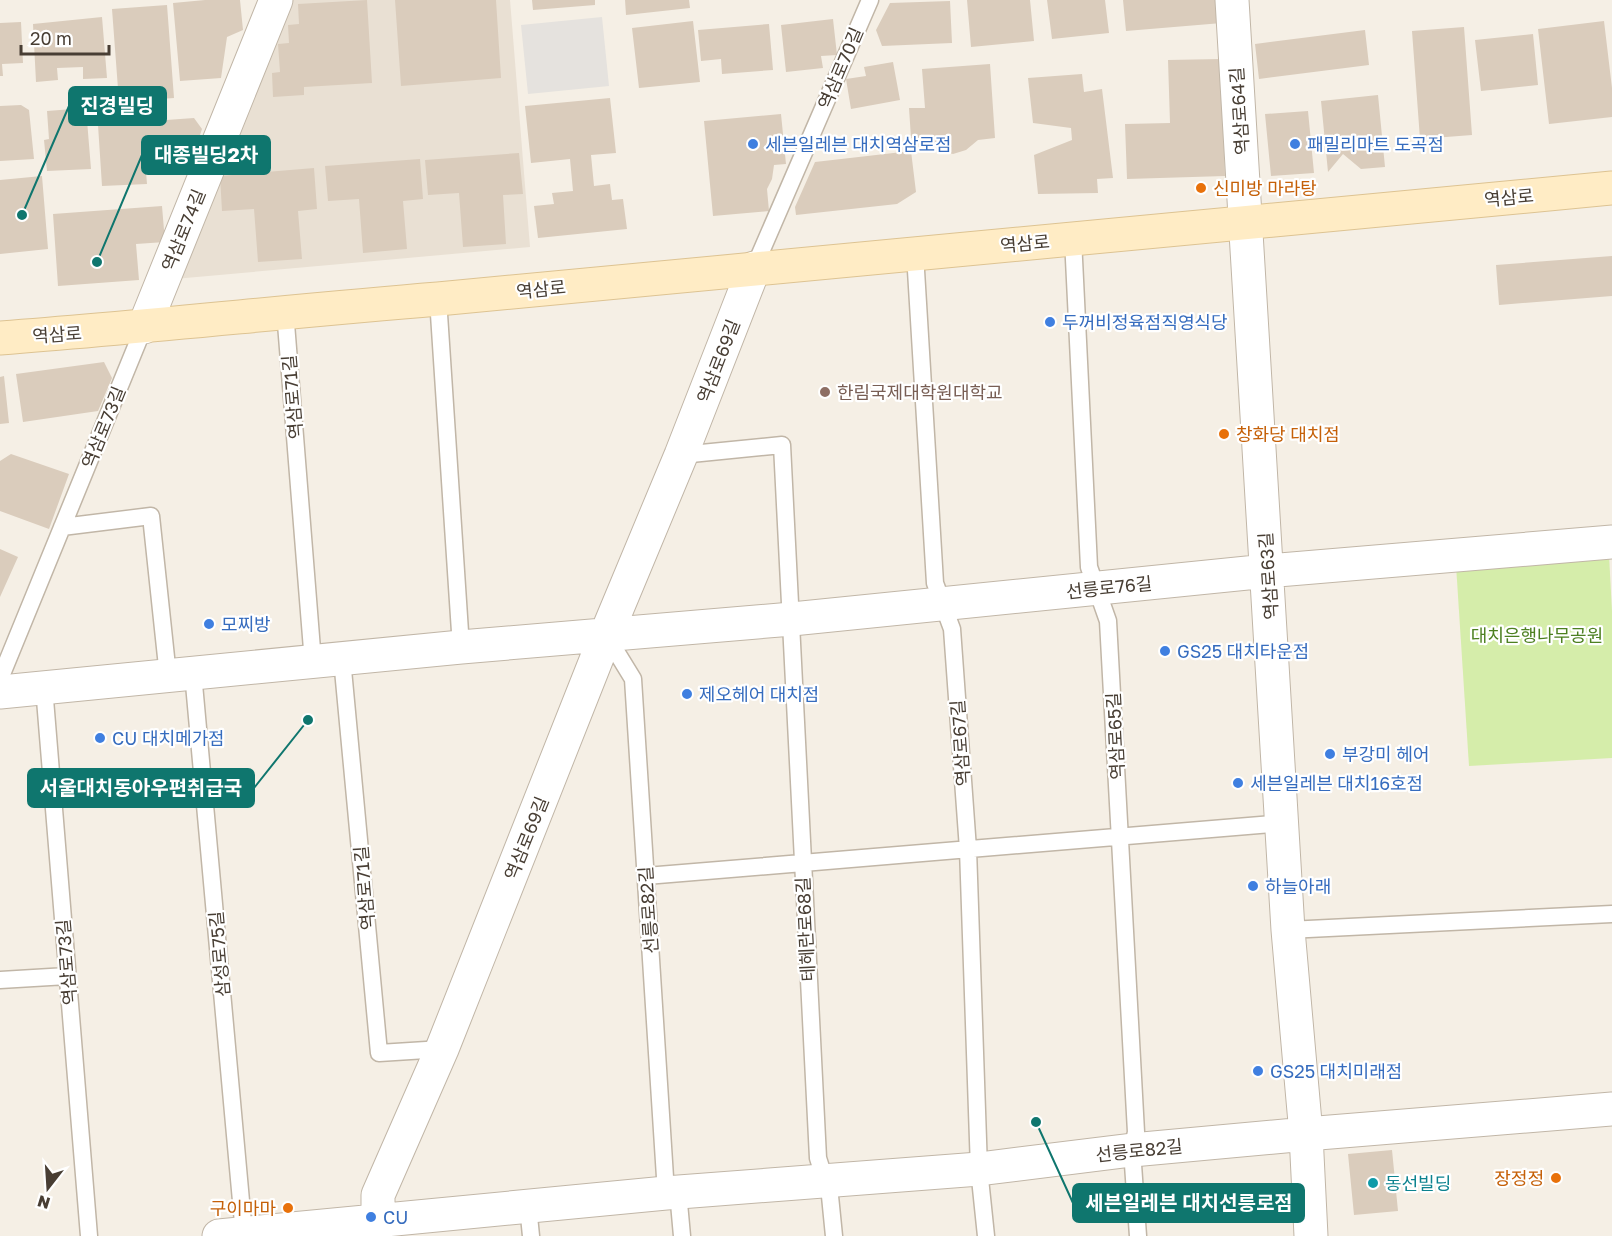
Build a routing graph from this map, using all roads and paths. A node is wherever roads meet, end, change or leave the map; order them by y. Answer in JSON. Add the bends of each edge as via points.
{"nodes":[{"id":1,"x":276,"y":0,"type":"edge"},
{"id":2,"x":870,"y":0,"type":"edge"},
{"id":3,"x":1232,"y":0,"type":"edge"},
{"id":4,"x":1612,"y":188,"type":"edge"},
{"id":5,"x":1246,"y":222,"type":"junction"},
{"id":6,"x":1073,"y":239,"type":"junction"},
{"id":7,"x":915,"y":254,"type":"junction"},
{"id":8,"x":754,"y":267,"type":"junction"},
{"id":9,"x":438,"y":299,"type":"junction"},
{"id":10,"x":285,"y":311,"type":"junction"},
{"id":11,"x":144,"y":327,"type":"junction"},
{"id":12,"x":0,"y":338,"type":"edge"},
{"id":13,"x":681,"y":455,"type":"junction"},
{"id":14,"x":62,"y":527,"type":"junction"},
{"id":15,"x":1612,"y":542,"type":"edge"},
{"id":16,"x":1267,"y":571,"type":"junction"},
{"id":17,"x":1096,"y":589,"type":"junction"},
{"id":18,"x":941,"y":603,"type":"junction"},
{"id":19,"x":792,"y":619,"type":"junction"},
{"id":20,"x":606,"y":635,"type":"junction"},
{"id":21,"x":462,"y":647,"type":"junction"},
{"id":22,"x":328,"y":661,"type":"junction"},
{"id":23,"x":180,"y":675,"type":"junction"},
{"id":24,"x":0,"y":679,"type":"edge"},
{"id":25,"x":44,"y":687,"type":"junction"},
{"id":26,"x":0,"y":692,"type":"edge"},
{"id":27,"x":1283,"y":824,"type":"junction"},
{"id":28,"x":1120,"y":837,"type":"junction"},
{"id":29,"x":968,"y":849,"type":"junction"},
{"id":30,"x":802,"y":863,"type":"junction"},
{"id":31,"x":646,"y":876,"type":"junction"},
{"id":32,"x":1612,"y":914,"type":"edge"},
{"id":33,"x":1288,"y":930,"type":"junction"},
{"id":34,"x":67,"y":976,"type":"junction"},
{"id":35,"x":0,"y":980,"type":"edge"},
{"id":36,"x":442,"y":1049,"type":"junction"},
{"id":37,"x":1612,"y":1109,"type":"edge"},
{"id":38,"x":1306,"y":1134,"type":"junction"},
{"id":39,"x":1132,"y":1150,"type":"junction"},
{"id":40,"x":979,"y":1168,"type":"junction"},
{"id":41,"x":824,"y":1180,"type":"junction"},
{"id":42,"x":672,"y":1192,"type":"junction"},
{"id":43,"x":529,"y":1221,"type":"edge"},
{"id":44,"x":377,"y":1229,"type":"edge"},
{"id":45,"x":232,"y":1235,"type":"edge"},
{"id":46,"x":90,"y":1236,"type":"edge"},
{"id":47,"x":682,"y":1236,"type":"edge"},
{"id":48,"x":834,"y":1236,"type":"edge"},
{"id":49,"x":986,"y":1236,"type":"edge"},
{"id":50,"x":1138,"y":1236,"type":"edge"},
{"id":51,"x":1311,"y":1236,"type":"edge"}],
"edges":[{"from":1,"to":11,"type":"street","name":"역삼로74길"},
{"from":2,"to":8,"type":"lane","name":"역삼로70길"},
{"from":3,"to":5,"type":"street","name":"역삼로64길"},
{"from":4,"to":5,"type":"main road","name":"역삼로"},
{"from":5,"to":6,"type":"main road","name":"역삼로"},
{"from":5,"to":16,"type":"street","name":"역삼로63길"},
{"from":6,"to":7,"type":"main road","name":"역삼로"},
{"from":6,"to":17,"type":"lane","name":"역삼로65길","via":[[1089,567]]},
{"from":7,"to":8,"type":"main road","name":"역삼로"},
{"from":7,"to":18,"type":"lane","name":"역삼로67길","via":[[935,583]]},
{"from":8,"to":9,"type":"main road","name":"역삼로"},
{"from":8,"to":13,"type":"street","name":"역삼로69길"},
{"from":9,"to":10,"type":"main road","name":"역삼로"},
{"from":9,"to":21,"type":"lane"},
{"from":10,"to":11,"type":"main road","name":"역삼로"},
{"from":10,"to":22,"type":"lane","name":"역삼로71길"},
{"from":11,"to":12,"type":"main road","name":"역삼로"},
{"from":11,"to":14,"type":"lane","name":"역삼로73길"},
{"from":13,"to":19,"type":"lane","via":[[782,445]]},
{"from":13,"to":20,"type":"street","name":"역삼로69길"},
{"from":14,"to":23,"type":"lane","via":[[151,516]]},
{"from":14,"to":24,"type":"lane","name":"역삼로73길"},
{"from":15,"to":16,"type":"street","name":"선릉로76길"},
{"from":16,"to":17,"type":"street","name":"선릉로76길"},
{"from":16,"to":27,"type":"street","name":"역삼로63길"},
{"from":17,"to":18,"type":"street","name":"선릉로76길"},
{"from":17,"to":28,"type":"lane","name":"역삼로65길","via":[[1108,621]]},
{"from":18,"to":19,"type":"street","name":"선릉로76길"},
{"from":18,"to":29,"type":"lane","name":"역삼로67길","via":[[952,628]]},
{"from":19,"to":20,"type":"street","name":"선릉로76길"},
{"from":19,"to":30,"type":"lane","name":"테헤란로68길"},
{"from":20,"to":21,"type":"street"},
{"from":20,"to":31,"type":"lane","name":"선릉로82길","via":[[633,679]]},
{"from":20,"to":36,"type":"street","name":"역삼로69길"},
{"from":21,"to":22,"type":"street"},
{"from":22,"to":23,"type":"street"},
{"from":22,"to":36,"type":"lane","name":"역삼로71길","via":[[379,1053]]},
{"from":23,"to":25,"type":"street"},
{"from":23,"to":45,"type":"lane","name":"삼성로75길"},
{"from":25,"to":26,"type":"street"},
{"from":25,"to":34,"type":"lane","name":"역삼로73길"},
{"from":27,"to":28,"type":"lane"},
{"from":27,"to":33,"type":"street","name":"역삼로63길"},
{"from":28,"to":29,"type":"lane"},
{"from":28,"to":39,"type":"lane","name":"역삼로65길","via":[[1136,1132]]},
{"from":29,"to":30,"type":"lane"},
{"from":29,"to":40,"type":"lane","name":"역삼로67길"},
{"from":30,"to":31,"type":"lane"},
{"from":30,"to":41,"type":"lane","name":"테헤란로68길","via":[[818,1158]]},
{"from":31,"to":42,"type":"lane","name":"선릉로82길"},
{"from":32,"to":33,"type":"lane"},
{"from":33,"to":38,"type":"street","name":"역삼로63길"},
{"from":34,"to":35,"type":"lane"},
{"from":34,"to":46,"type":"lane","name":"역삼로73길"},
{"from":36,"to":44,"type":"street","name":"역삼로69길","via":[[378,1195]]},
{"from":37,"to":38,"type":"street","name":"선릉로82길"},
{"from":38,"to":39,"type":"street","name":"선릉로82길"},
{"from":38,"to":51,"type":"street","name":"역삼로63길"},
{"from":39,"to":40,"type":"street","name":"선릉로82길"},
{"from":39,"to":50,"type":"lane","name":"역삼로65길"},
{"from":40,"to":41,"type":"street","name":"선릉로82길"},
{"from":40,"to":49,"type":"lane","name":"역삼로67길"},
{"from":41,"to":42,"type":"street","name":"선릉로82길"},
{"from":41,"to":48,"type":"lane","name":"테헤란로68길","via":[[830,1196]]},
{"from":42,"to":43,"type":"street","name":"선릉로82길"},
{"from":42,"to":47,"type":"lane"},
{"from":43,"to":44,"type":"street","name":"선릉로82길"},
{"from":44,"to":45,"type":"street","name":"선릉로82길"}]}
